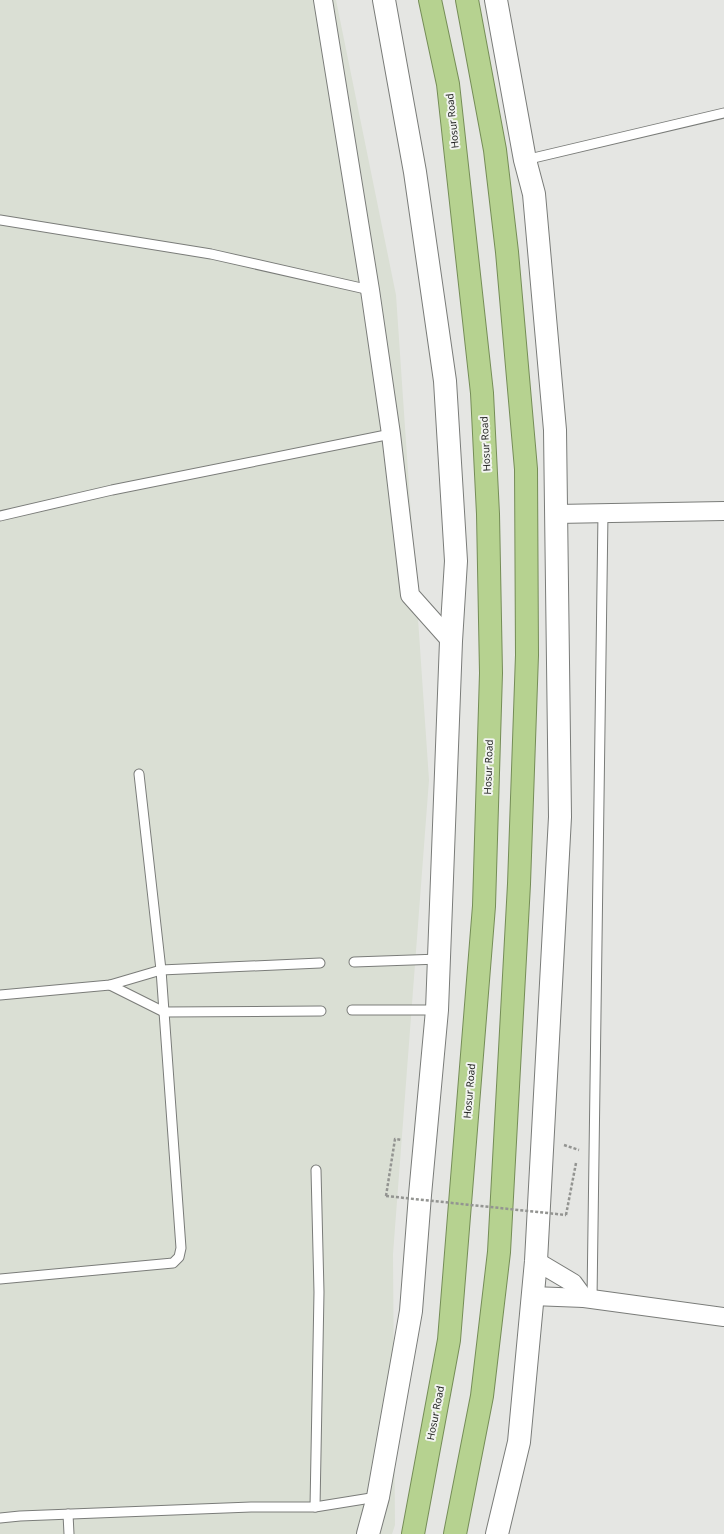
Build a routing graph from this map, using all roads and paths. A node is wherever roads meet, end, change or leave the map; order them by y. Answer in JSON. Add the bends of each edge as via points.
{"nodes":[{"id":1,"x":323,"y":0,"type":"edge"},
{"id":2,"x":384,"y":0,"type":"edge"},
{"id":3,"x":430,"y":0,"type":"edge"},
{"id":4,"x":467,"y":0,"type":"edge"},
{"id":5,"x":496,"y":0,"type":"edge"},
{"id":6,"x":724,"y":113,"type":"edge"},
{"id":7,"x":526,"y":160,"type":"junction"},
{"id":8,"x":0,"y":220,"type":"edge"},
{"id":9,"x":370,"y":290,"type":"junction"},
{"id":10,"x":391,"y":434,"type":"junction"},
{"id":11,"x":724,"y":511,"type":"edge"},
{"id":12,"x":556,"y":514,"type":"junction"},
{"id":13,"x":603,"y":514,"type":"junction"},
{"id":14,"x":0,"y":516,"type":"edge"},
{"id":15,"x":451,"y":641,"type":"junction"},
{"id":16,"x":139,"y":774,"type":"dead end"},
{"id":17,"x":440,"y":959,"type":"junction"},
{"id":18,"x":354,"y":962,"type":"dead end"},
{"id":19,"x":320,"y":963,"type":"dead end"},
{"id":20,"x":161,"y":970,"type":"junction"},
{"id":21,"x":110,"y":985,"type":"junction"},
{"id":22,"x":0,"y":995,"type":"edge"},
{"id":23,"x":352,"y":1010,"type":"dead end"},
{"id":24,"x":437,"y":1010,"type":"junction"},
{"id":25,"x":321,"y":1011,"type":"dead end"},
{"id":26,"x":164,"y":1012,"type":"junction"},
{"id":27,"x":395,"y":1139,"type":"dead end"},
{"id":28,"x":577,"y":1160,"type":"dead end"},
{"id":29,"x":316,"y":1170,"type":"dead end"},
{"id":30,"x":536,"y":1261,"type":"junction"},
{"id":31,"x":0,"y":1280,"type":"edge"},
{"id":32,"x":532,"y":1296,"type":"junction"},
{"id":33,"x":588,"y":1298,"type":"junction"},
{"id":34,"x":724,"y":1317,"type":"edge"},
{"id":35,"x":378,"y":1497,"type":"junction"},
{"id":36,"x":315,"y":1507,"type":"junction"},
{"id":37,"x":68,"y":1514,"type":"junction"},
{"id":38,"x":0,"y":1518,"type":"edge"},
{"id":39,"x":69,"y":1534,"type":"edge"},
{"id":40,"x":368,"y":1534,"type":"edge"},
{"id":41,"x":413,"y":1534,"type":"edge"},
{"id":42,"x":454,"y":1534,"type":"edge"},
{"id":43,"x":497,"y":1534,"type":"edge"}],
"edges":[{"from":1,"to":9,"type":"street"},
{"from":2,"to":15,"type":"street","via":[[415,172],[444,381],[456,562]]},
{"from":3,"to":41,"type":"highway","name":"Hosur Road","via":[[448,84],[482,393],[488,514],[491,674],[484,906],[449,1340]]},
{"from":4,"to":42,"type":"highway","via":[[495,150],[507,252],[526,469],[527,655],[519,884],[499,1252],[482,1396]]},
{"from":5,"to":7,"type":"street"},
{"from":6,"to":7,"type":"lane"},
{"from":7,"to":12,"type":"street","via":[[534,194],[555,430]]},
{"from":8,"to":9,"type":"lane","via":[[211,254]]},
{"from":9,"to":10,"type":"street"},
{"from":10,"to":14,"type":"lane","via":[[112,490]]},
{"from":10,"to":15,"type":"street","via":[[410,595]]},
{"from":11,"to":13,"type":"street"},
{"from":12,"to":13,"type":"street"},
{"from":12,"to":30,"type":"street","via":[[560,817]]},
{"from":13,"to":33,"type":"lane"},
{"from":15,"to":17,"type":"street"},
{"from":16,"to":20,"type":"lane"},
{"from":17,"to":18,"type":"lane"},
{"from":17,"to":24,"type":"street"},
{"from":19,"to":20,"type":"lane"},
{"from":20,"to":21,"type":"lane"},
{"from":20,"to":26,"type":"lane"},
{"from":21,"to":22,"type":"lane"},
{"from":21,"to":26,"type":"lane"},
{"from":23,"to":24,"type":"lane"},
{"from":24,"to":35,"type":"street","via":[[411,1311]]},
{"from":25,"to":26,"type":"lane"},
{"from":26,"to":31,"type":"lane","via":[[181,1248],[179,1257],[173,1263]]},
{"from":27,"to":28,"type":"path","bridge":true,"via":[[386,1196],[566,1215]]},
{"from":29,"to":36,"type":"lane","via":[[319,1292]]},
{"from":30,"to":32,"type":"street"},
{"from":30,"to":33,"type":"street","via":[[573,1283]]},
{"from":32,"to":33,"type":"street"},
{"from":32,"to":43,"type":"street","via":[[519,1442]]},
{"from":33,"to":34,"type":"street"},
{"from":35,"to":36,"type":"lane"},
{"from":35,"to":40,"type":"street"},
{"from":36,"to":37,"type":"lane"},
{"from":37,"to":38,"type":"lane"},
{"from":37,"to":39,"type":"lane"}]}
